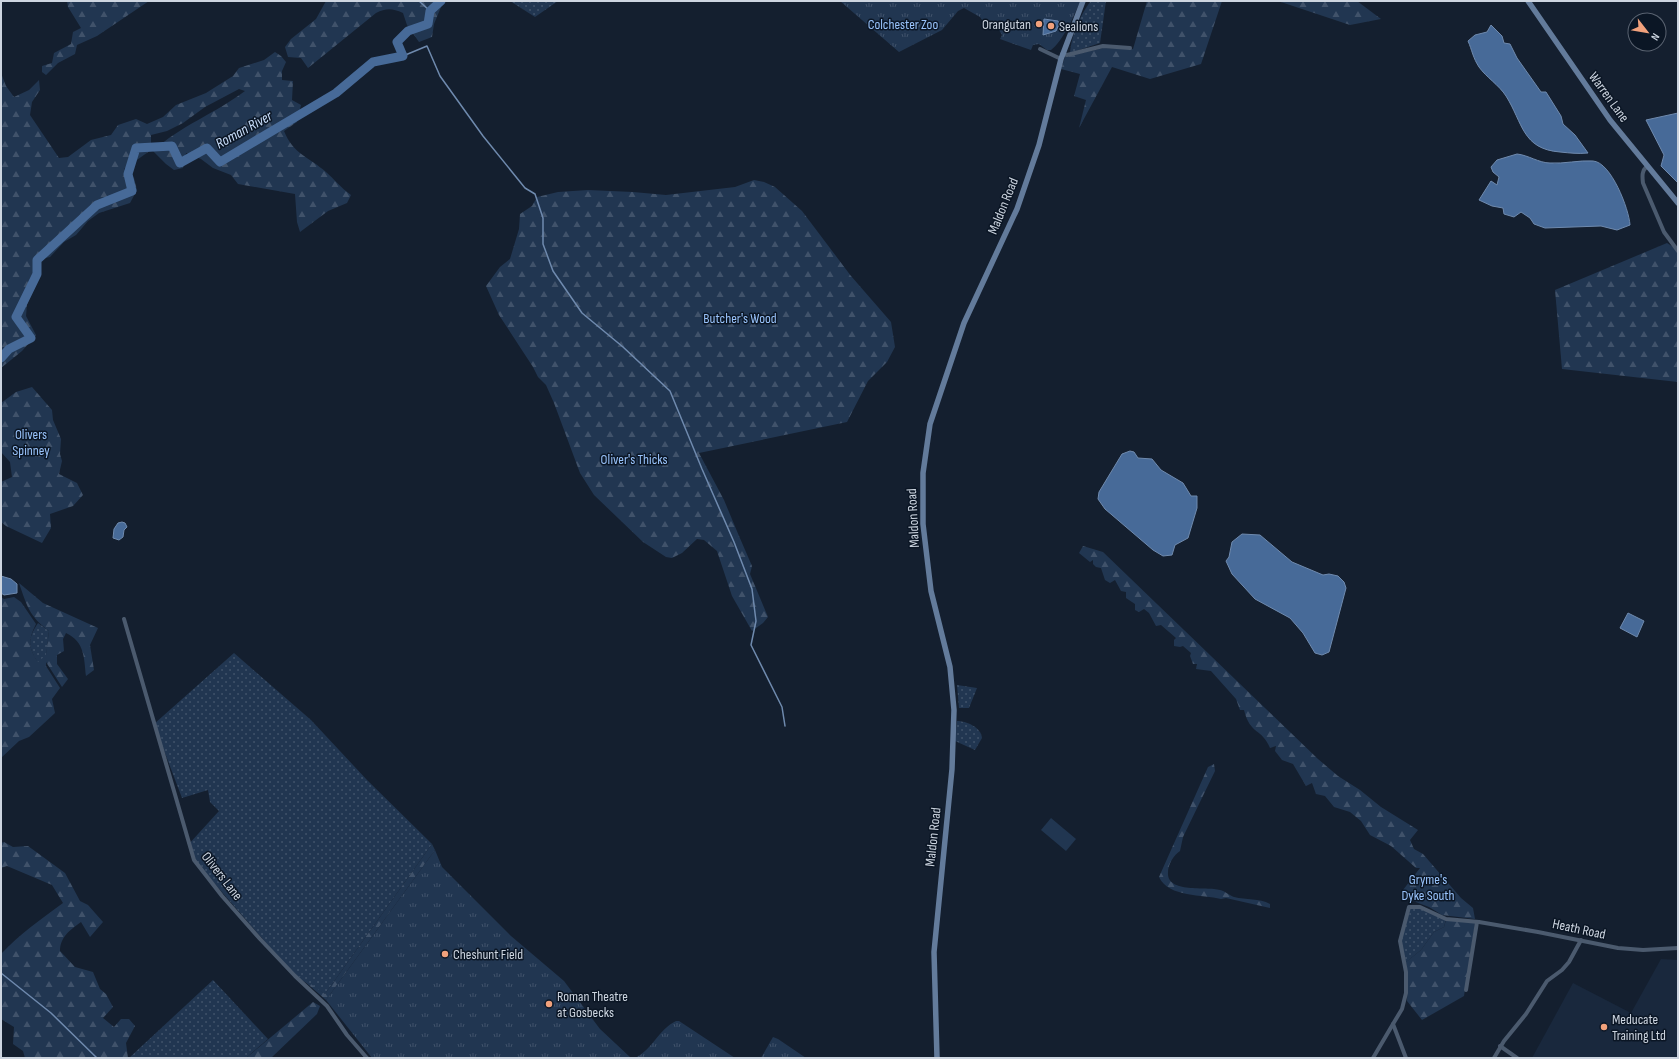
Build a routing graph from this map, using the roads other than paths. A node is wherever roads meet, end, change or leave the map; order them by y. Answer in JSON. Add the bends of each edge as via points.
{"nodes":[{"id":1,"x":1083,"y":1,"type":"edge"},
{"id":2,"x":1528,"y":1,"type":"edge"},
{"id":3,"x":1130,"y":48,"type":"dead end"},
{"id":4,"x":1040,"y":49,"type":"dead end"},
{"id":5,"x":1062,"y":56,"type":"junction"},
{"id":6,"x":1647,"y":166,"type":"junction"},
{"id":7,"x":1678,"y":203,"type":"edge"},
{"id":8,"x":1678,"y":251,"type":"edge"},
{"id":9,"x":124,"y":619,"type":"dead end"},
{"id":10,"x":1476,"y":922,"type":"junction"},
{"id":11,"x":1581,"y":940,"type":"junction"},
{"id":12,"x":1678,"y":948,"type":"edge"},
{"id":13,"x":1466,"y":990,"type":"dead end"},
{"id":14,"x":1393,"y":1024,"type":"junction"},
{"id":15,"x":1500,"y":1046,"type":"junction"},
{"id":16,"x":367,"y":1058,"type":"edge"},
{"id":17,"x":937,"y":1058,"type":"edge"},
{"id":18,"x":1373,"y":1058,"type":"edge"},
{"id":19,"x":1406,"y":1058,"type":"edge"},
{"id":20,"x":1494,"y":1058,"type":"edge"},
{"id":21,"x":1517,"y":1058,"type":"edge"}],
"edges":[{"from":1,"to":5,"type":"main road","name":"Maldon Road"},
{"from":2,"to":6,"type":"main road","name":"Warren Lane","via":[[1610,120]]},
{"from":3,"to":5,"type":"street","via":[[1103,46]]},
{"from":4,"to":5,"type":"street"},
{"from":5,"to":17,"type":"main road","name":"Maldon Road","via":[[1039,145],[1017,209],[964,323],[930,424],[923,472],[923,524],[931,590],[950,667],[954,710],[952,769],[934,952]]},
{"from":6,"to":7,"type":"main road","name":"Warren Lane"},
{"from":6,"to":8,"type":"street","via":[[1643,170],[1643,182],[1664,232]]},
{"from":9,"to":16,"type":"street","name":"Olivers Lane","via":[[194,860],[265,944],[327,1006]]},
{"from":10,"to":11,"type":"street","name":"Heath Road"},
{"from":10,"to":13,"type":"street"},
{"from":10,"to":14,"type":"street","name":"Heath Road","via":[[1446,919],[1420,907],[1409,907],[1400,941],[1406,993],[1402,1009]]},
{"from":11,"to":12,"type":"street","name":"Heath Road","via":[[1618,948]]},
{"from":11,"to":15,"type":"street","via":[[1569,962],[1547,981],[1526,1014]]},
{"from":14,"to":18,"type":"street"},
{"from":14,"to":19,"type":"street"},
{"from":15,"to":20,"type":"street"},
{"from":15,"to":21,"type":"street"}]}
